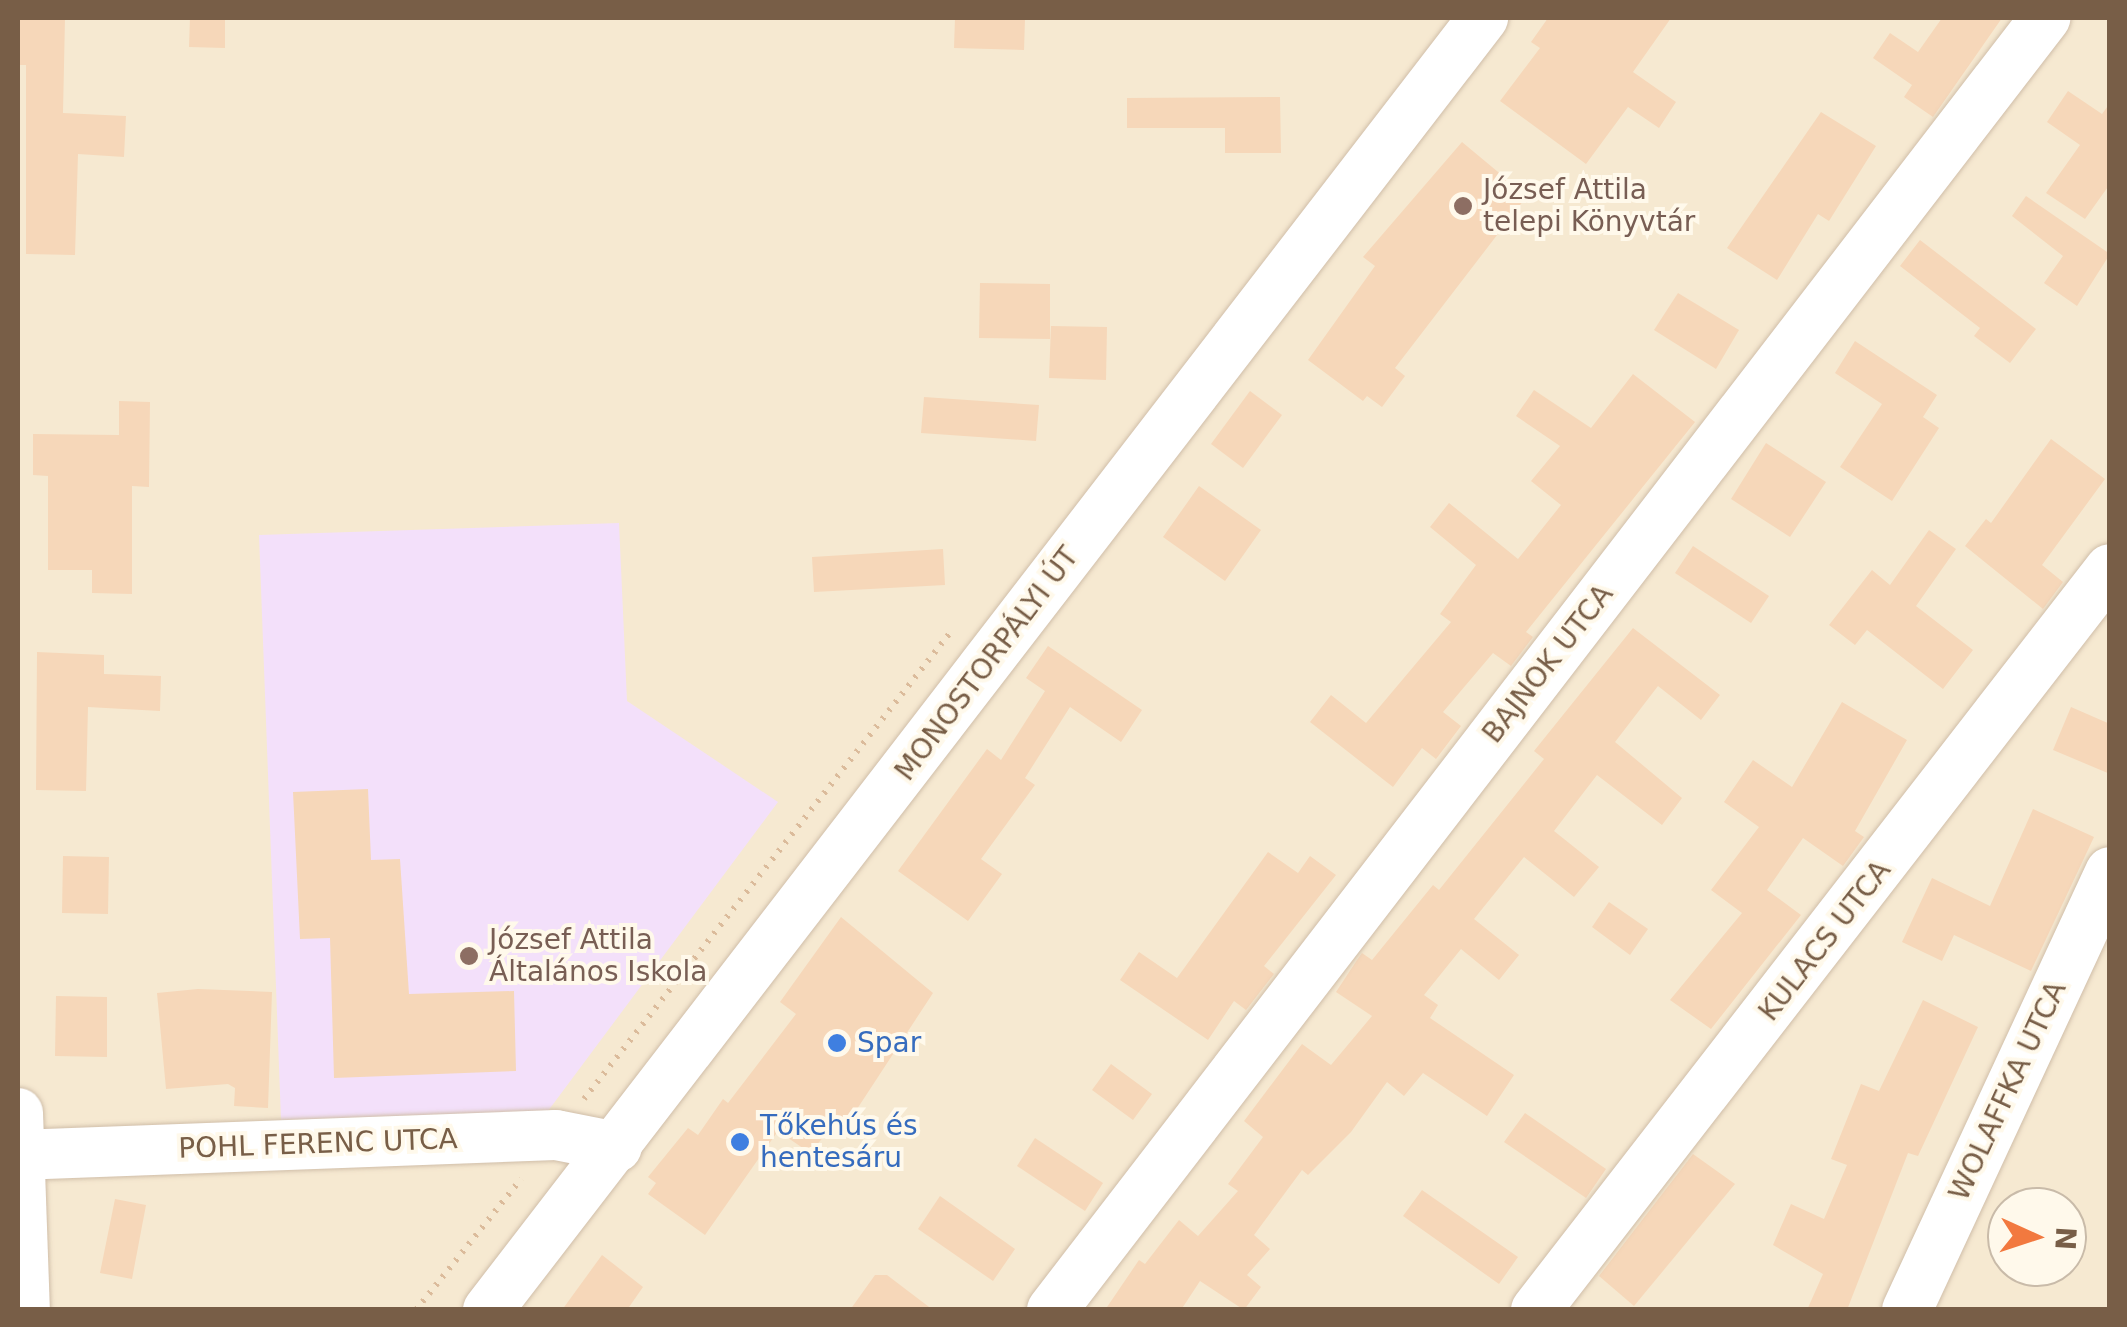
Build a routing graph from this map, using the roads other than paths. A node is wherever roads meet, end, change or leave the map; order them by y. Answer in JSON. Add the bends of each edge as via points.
{"nodes":[{"id":1,"x":1483,"y":18,"type":"edge"},
{"id":2,"x":2045,"y":18,"type":"edge"},
{"id":3,"x":2110,"y":569,"type":"edge"},
{"id":4,"x":2110,"y":872,"type":"edge"},
{"id":5,"x":18,"y":1147,"type":"edge"},
{"id":6,"x":617,"y":1147,"type":"junction"},
{"id":7,"x":24,"y":1310,"type":"edge"},
{"id":8,"x":488,"y":1310,"type":"edge"},
{"id":9,"x":1052,"y":1310,"type":"edge"},
{"id":10,"x":1536,"y":1310,"type":"edge"},
{"id":11,"x":1907,"y":1310,"type":"edge"}],
"edges":[{"from":1,"to":6,"type":"street","name":"MONOSTORPÁLYI ÚT"},
{"from":2,"to":9,"type":"street","name":"BAJNOK UTCA"},
{"from":3,"to":10,"type":"street","name":"KULACS UTCA"},
{"from":4,"to":11,"type":"street","name":"WOLAFFKA UTCA"},
{"from":5,"to":6,"type":"street","name":"POHL FERENC UTCA","via":[[556,1134]]},
{"from":5,"to":7,"type":"street"},
{"from":6,"to":8,"type":"street","name":"MONOSTORPÁLYI ÚT"}]}
